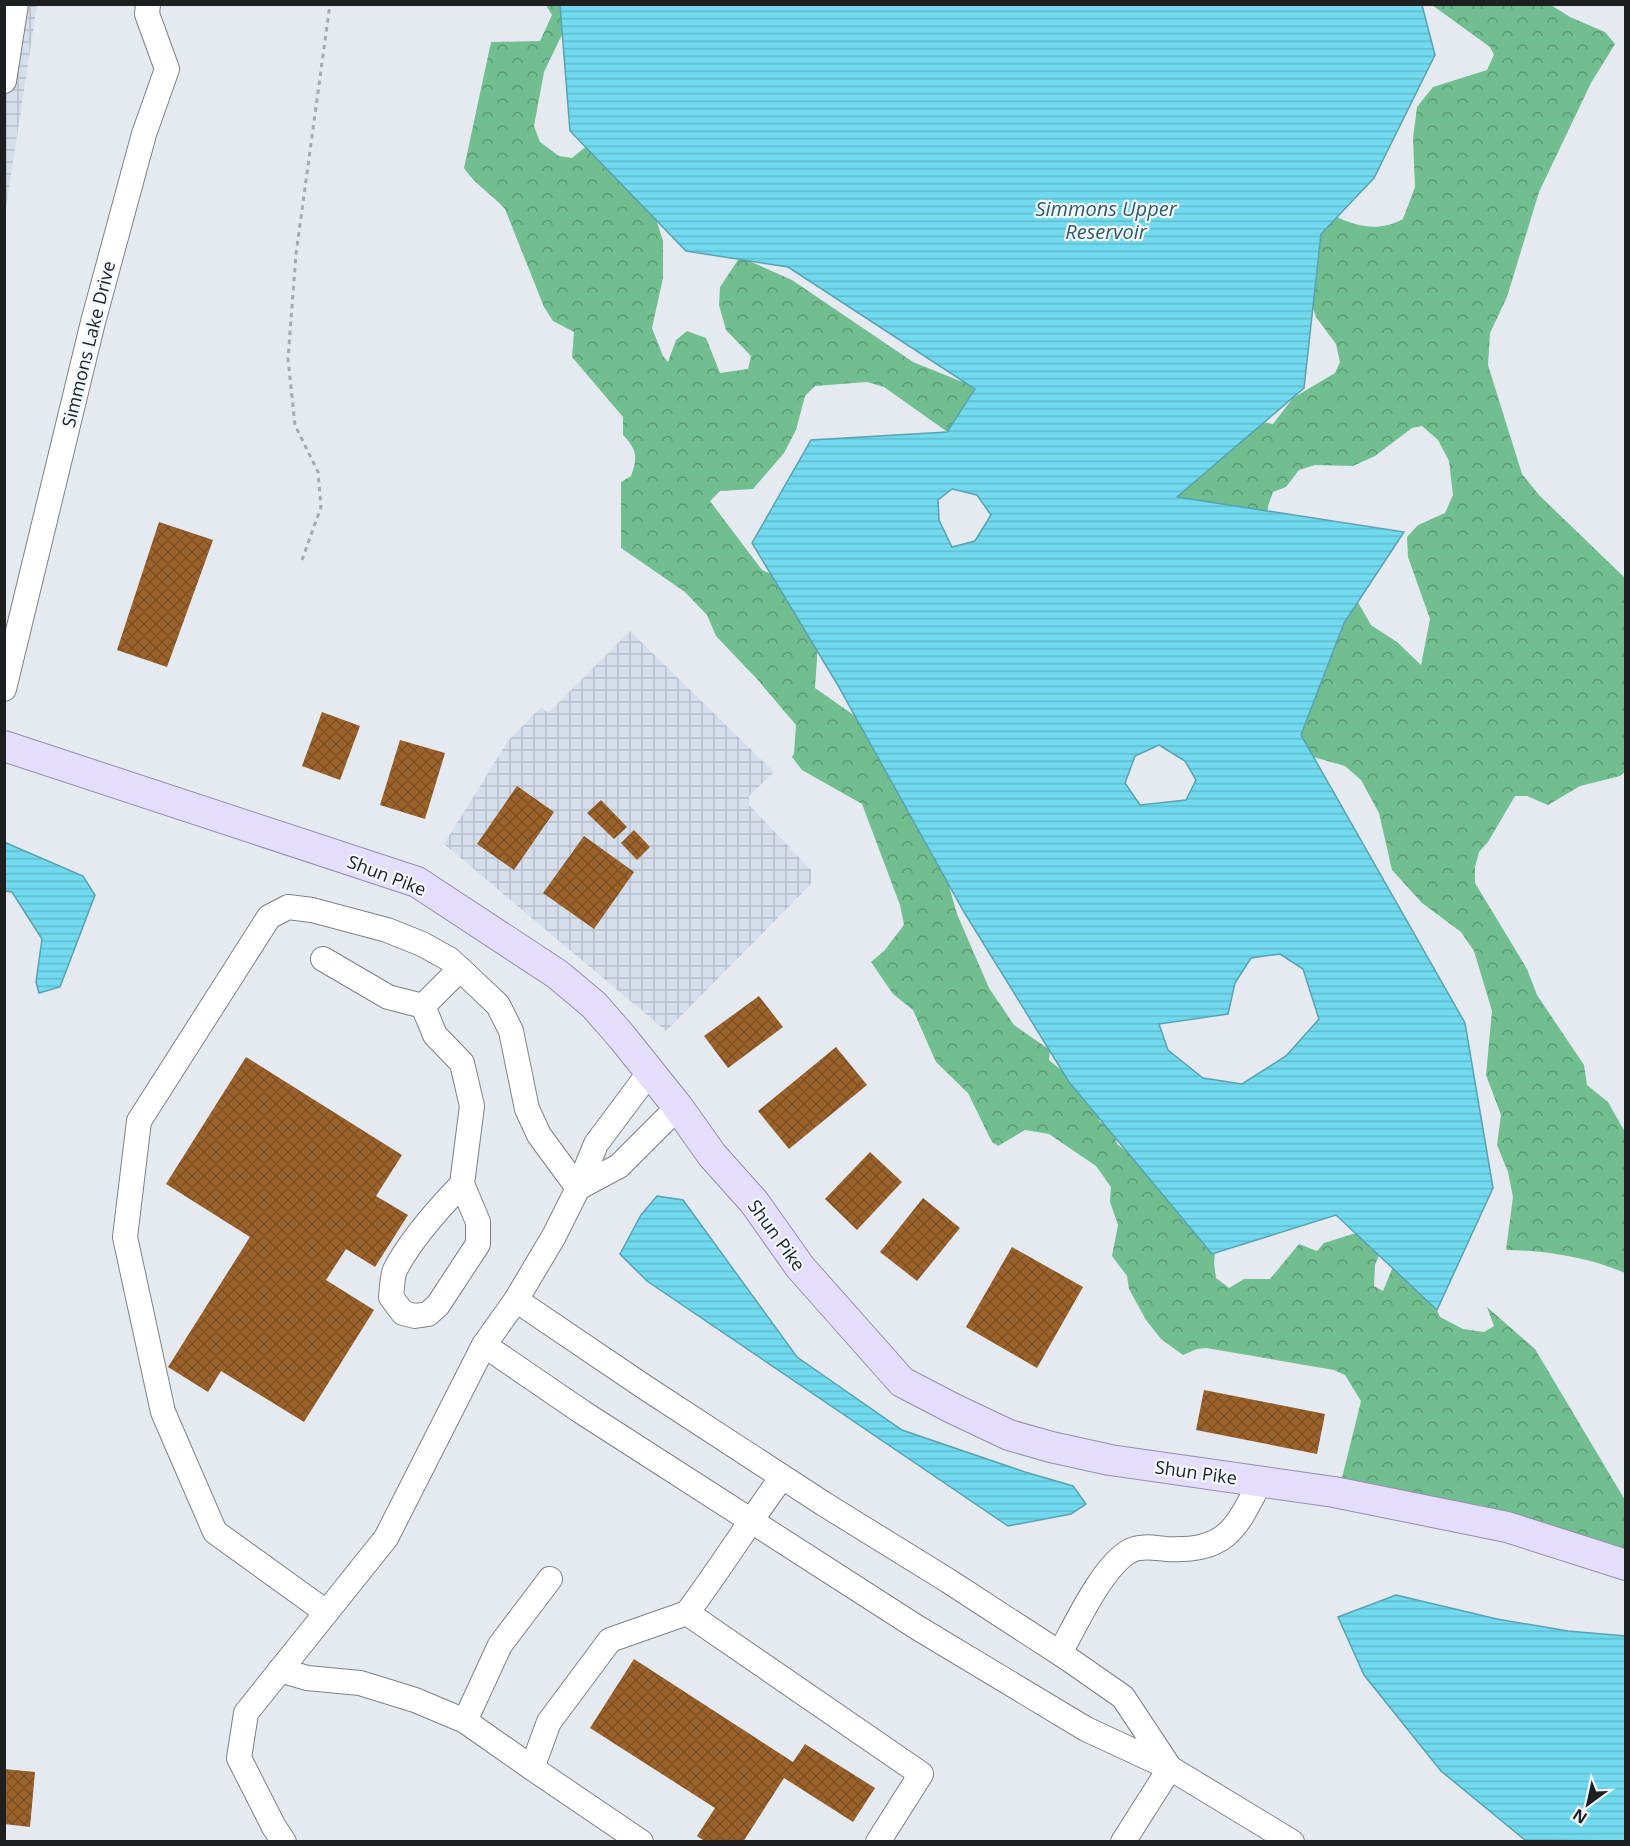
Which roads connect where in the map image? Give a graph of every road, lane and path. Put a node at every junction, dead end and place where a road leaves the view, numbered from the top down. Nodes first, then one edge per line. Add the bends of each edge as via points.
1 (16, 4) edge
2 (148, 4) edge
3 (330, 4) edge
4 (4, 81) edge
5 (302, 560) dead end
6 (4, 689) edge
7 (4, 746) edge
8 (322, 959) dead end
9 (460, 969) junction
10 (423, 1006) junction
11 (649, 1073) junction
12 (678, 1107) junction
13 (462, 1184) junction
14 (578, 1188) junction
15 (516, 1300) junction
16 (484, 1345) junction
17 (782, 1477) junction
18 (1261, 1480) junction
19 (750, 1520) junction
20 (1626, 1565) edge
21 (550, 1579) dead end
22 (326, 1612) junction
23 (687, 1613) junction
24 (1060, 1653) junction
25 (280, 1670) junction
26 (465, 1721) junction
27 (532, 1768) junction
28 (1170, 1768) junction
29 (284, 1842) edge
30 (641, 1842) edge
31 (878, 1842) edge
32 (1123, 1842) edge
33 (1292, 1842) edge

1 - 4 street
2 - 6 street, Simmons Lake Drive via 147,14 167,69 144,134 93,322
3 - 5 path via 296,254 288,359 295,425 318,472 321,507
7 - 11 main road, Shun Pike via 417,882 564,980 594,1005
8 - 10 street via 388,997
9 - 10 street
9 - 14 street via 498,1005 511,1031 527,1109 539,1136
9 - 22 street via 422,944 387,930 288,907 269,917 139,1121 125,1237 163,1412 215,1532
10 - 13 street via 435,1035 462,1063 472,1106
11 - 12 main road, Shun Pike
11 - 14 street via 596,1144
12 - 14 street via 619,1166
12 - 18 main road, Shun Pike via 800,1267 902,1382 1010,1435 1051,1447 1110,1460
13 - 13 street via 478,1222 478,1244 438,1305 428,1314 403,1313 391,1297 394,1271
14 - 15 street
15 - 16 street
15 - 17 street
16 - 19 street
16 - 22 street via 386,1538
17 - 19 street
17 - 24 street
18 - 20 main road, Shun Pike via 1507,1527
18 - 24 street via 1227,1535 1206,1547 1130,1550 1115,1563
19 - 23 street
19 - 28 street via 1086,1729
21 - 26 street via 500,1645
22 - 25 street
23 - 27 street via 610,1640 549,1722
23 - 31 street via 921,1774
24 - 28 street via 1123,1697
25 - 26 street via 307,1678 360,1683
25 - 29 street via 246,1713 239,1758
26 - 27 street
27 - 30 street
28 - 32 street
28 - 33 street

